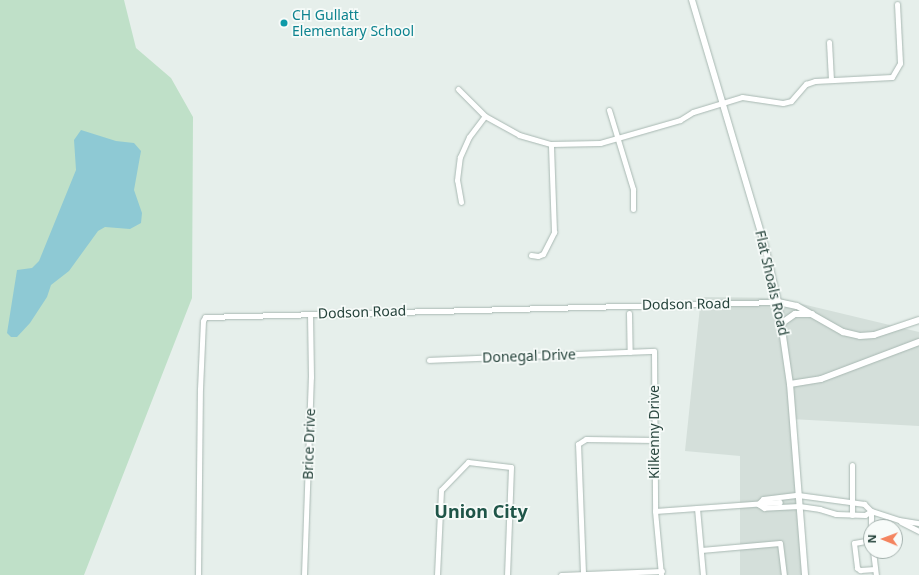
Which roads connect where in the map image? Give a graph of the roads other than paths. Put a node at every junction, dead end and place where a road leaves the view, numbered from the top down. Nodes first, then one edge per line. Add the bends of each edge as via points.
1 (692, 0) edge
2 (897, 4) dead end
3 (829, 42) dead end
4 (831, 80) junction
5 (458, 89) dead end
6 (722, 103) junction
7 (609, 110) dead end
8 (485, 116) junction
9 (618, 138) junction
10 (551, 144) junction
11 (461, 202) dead end
12 (633, 209) dead end
13 (531, 254) dead end
14 (778, 302) junction
15 (629, 313) dead end
16 (310, 314) junction
17 (815, 315) junction
18 (919, 320) edge
19 (782, 323) junction
20 (919, 342) edge
21 (630, 352) junction
22 (429, 360) dead end
23 (790, 384) junction
24 (654, 440) junction
25 (852, 465) dead end
26 (798, 495) junction
27 (780, 502) junction
28 (852, 503) junction
29 (758, 504) junction
30 (799, 506) junction
31 (697, 508) junction
32 (655, 511) junction
33 (871, 511) junction
34 (852, 515) junction
35 (871, 519) edge
36 (896, 519) edge
37 (903, 521) edge
38 (903, 522) edge
39 (919, 523) edge
40 (919, 531) edge
41 (863, 541) edge
42 (701, 550) junction
43 (874, 559) edge
44 (876, 572) edge
45 (583, 573) junction
46 (661, 573) edge
47 (198, 575) edge
48 (304, 575) edge
49 (437, 575) edge
50 (507, 575) edge
51 (560, 575) edge
52 (703, 575) edge
53 (784, 575) edge
54 (805, 575) edge

1 - 6 street, Flat Shoals Road
2 - 4 street via 900,63 896,73 886,78
3 - 4 street
4 - 6 street via 806,84 791,101 783,103 742,97
5 - 8 street
6 - 9 street via 680,120
6 - 14 street, Flat Shoals Road via 765,246
7 - 9 street
8 - 10 street via 519,135
8 - 11 street via 469,137 460,157 457,180
9 - 10 street via 585,145
9 - 12 street via 633,189
10 - 13 street via 554,232 543,254
14 - 16 street, Dodson Road
14 - 17 street via 798,306
14 - 19 street, Flat Shoals Road
15 - 21 street
16 - 47 street, Dodson Road via 209,315 203,320
16 - 48 street, Brice Drive via 311,377
17 - 18 street via 843,332 860,336 874,335
17 - 19 street via 795,314
19 - 23 street, Flat Shoals Road
20 - 23 street via 821,379
21 - 22 street, Donegal Drive
21 - 24 street, Kilkenny Drive via 654,351
23 - 26 street, Flat Shoals Road
24 - 32 street, Kilkenny Drive
24 - 45 street via 586,439 578,444
25 - 28 street
26 - 27 street
26 - 28 street
26 - 30 street, Flat Shoals Road
27 - 29 street via 764,508
27 - 29 street via 763,499
27 - 30 street
28 - 33 street via 864,504
28 - 34 street
29 - 31 street
30 - 34 street
30 - 54 street, Flat Shoals Road
31 - 32 street
31 - 42 street
32 - 46 street, Kilkenny Drive
33 - 34 street via 865,515
33 - 35 street
33 - 36 street
37 - 39 street
38 - 40 street
41 - 44 street via 854,543 857,568
42 - 52 street
42 - 53 street via 780,543
43 - 44 street
45 - 46 street
45 - 51 street
49 - 50 street via 440,490 468,462 511,467

